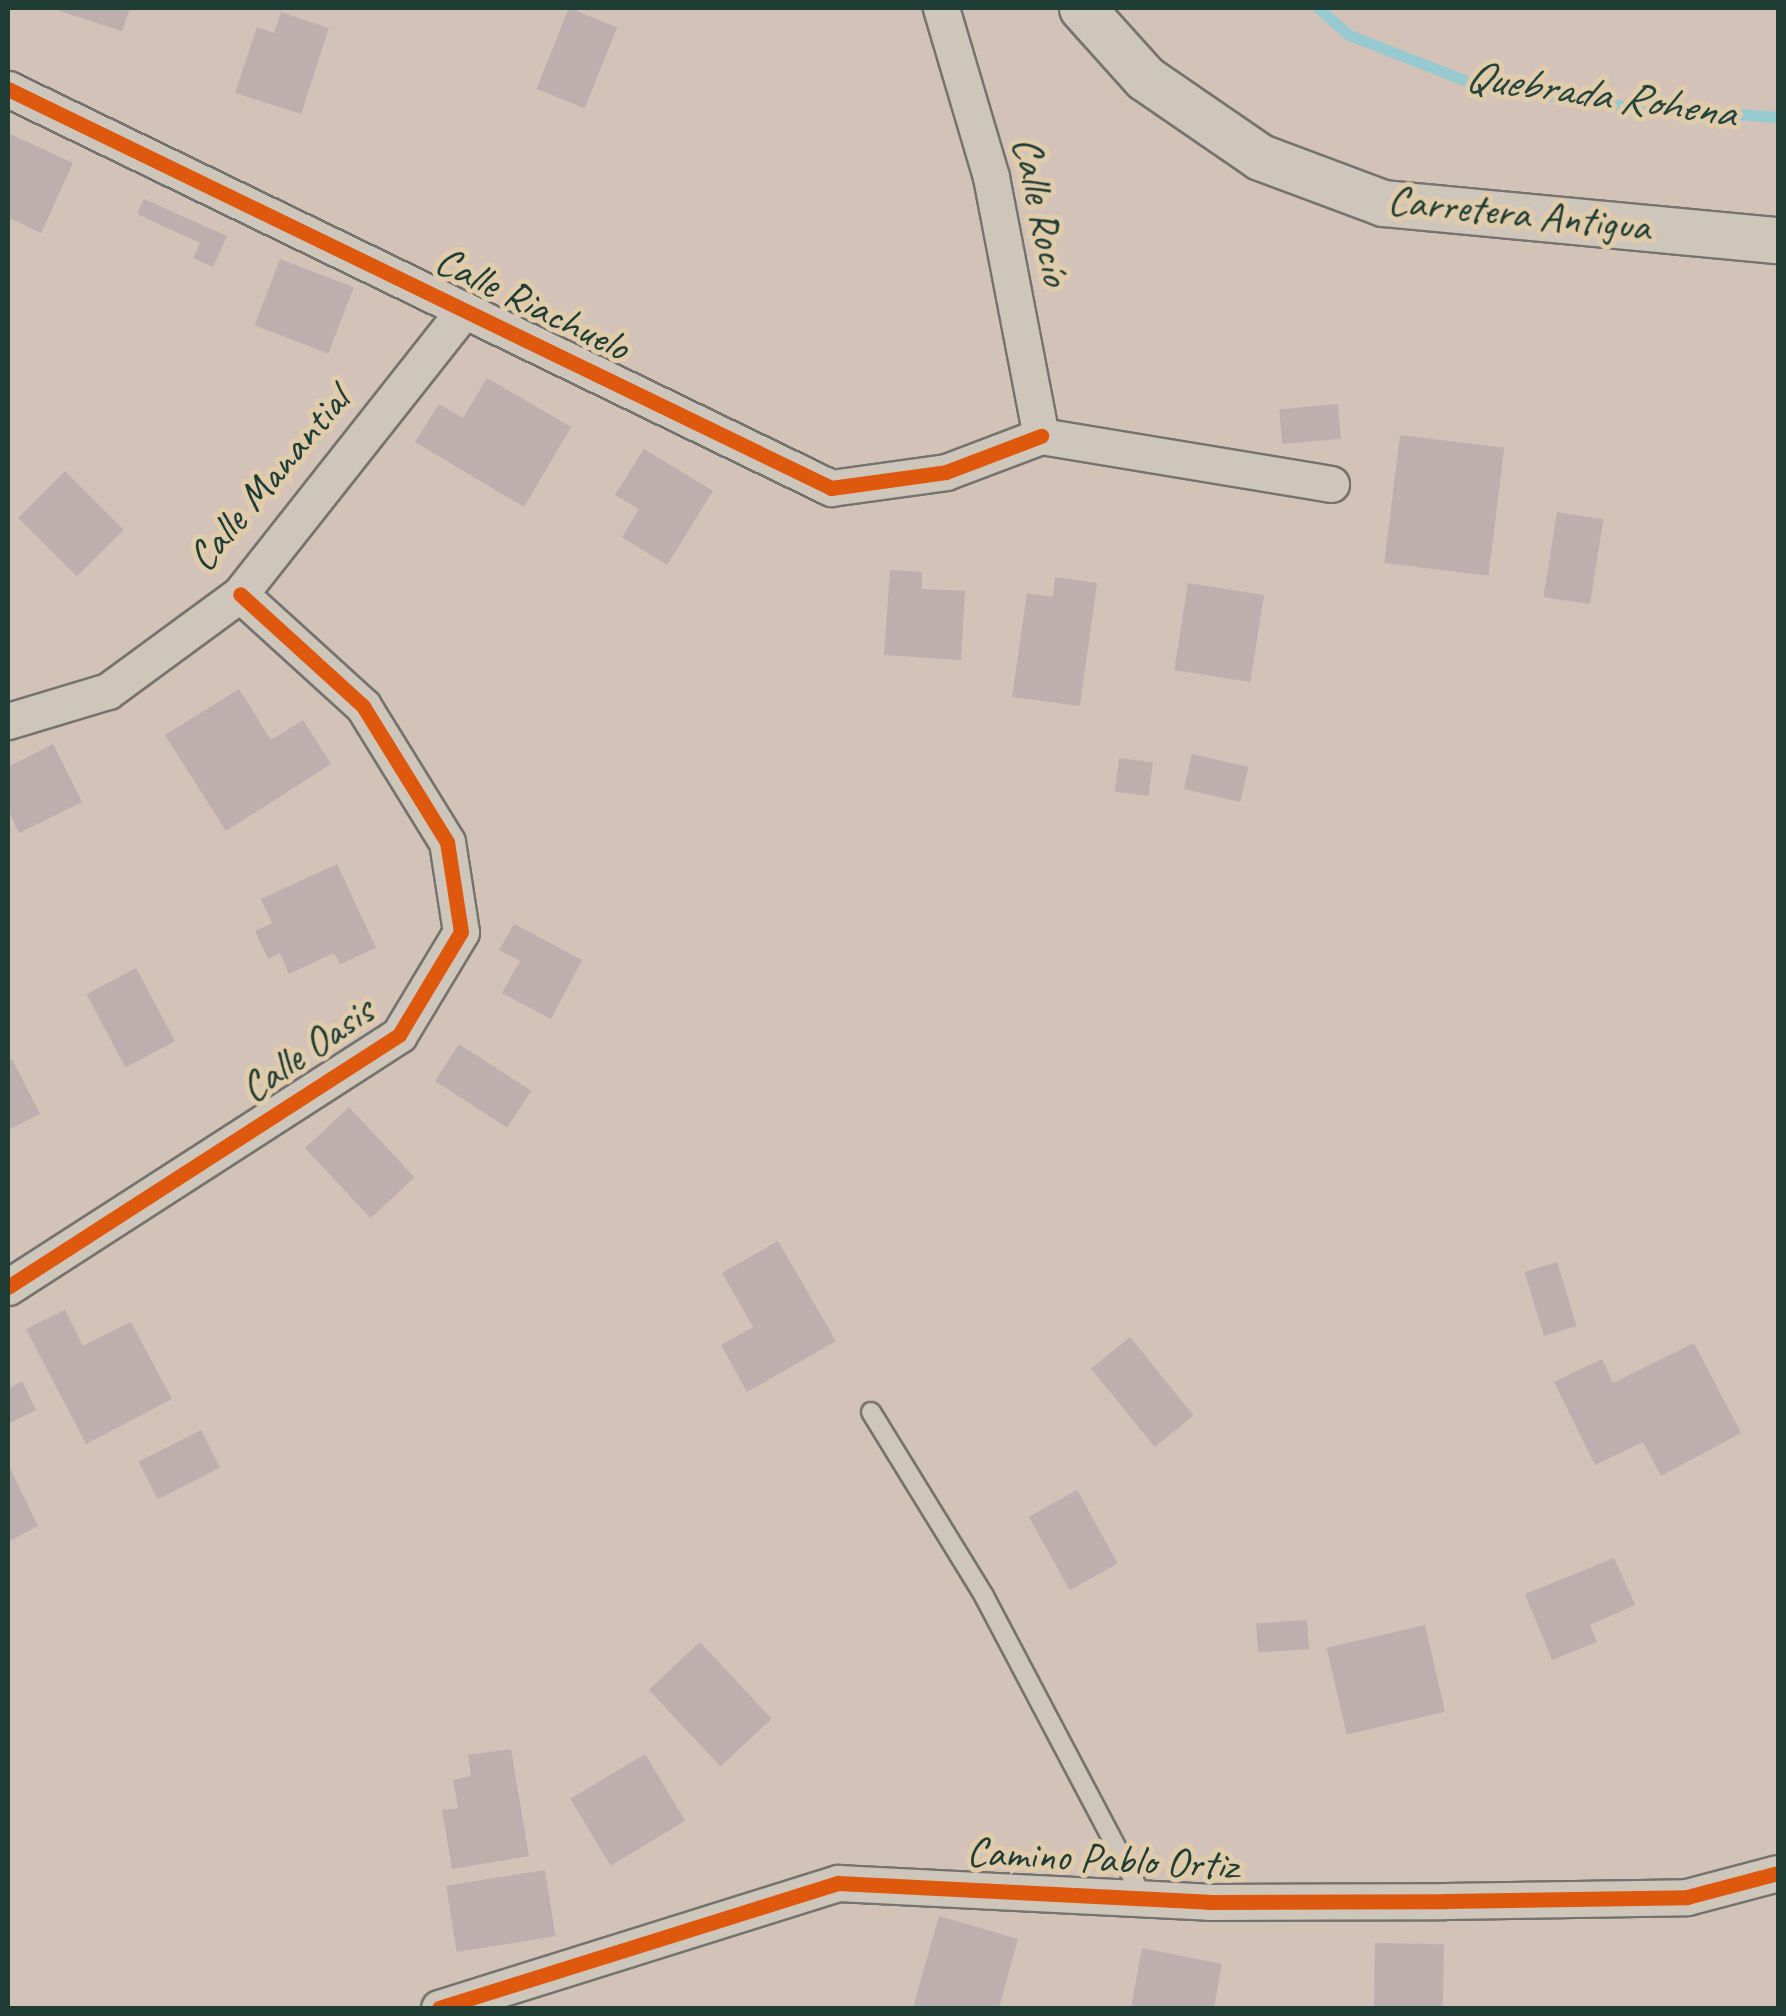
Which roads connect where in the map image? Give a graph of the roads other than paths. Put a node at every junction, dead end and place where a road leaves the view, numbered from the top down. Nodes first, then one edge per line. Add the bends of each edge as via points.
1 (942, 8) edge
2 (1082, 8) edge
3 (8, 88) edge
4 (1778, 240) edge
5 (464, 310) junction
6 (1042, 436) junction
7 (1330, 484) dead end
8 (240, 594) junction
9 (8, 721) edge
10 (8, 1287) edge
11 (871, 1412) dead end
12 (1778, 1873) edge
13 (1144, 1898) junction
14 (439, 2008) edge

1 - 6 street, Calle Rocío via 991,177
2 - 4 street, Carretera Antigua via 1145,78 1260,157 1384,203
3 - 5 street, Calle Riachuelo
5 - 6 street, Calle Riachuelo via 831,488 946,472
5 - 8 street, Calle Manantial
6 - 7 street
8 - 9 street, Calle Manantial via 108,690
8 - 10 street, Calle Oasis via 364,706 447,842 461,932 399,1035
11 - 13 lane via 984,1596
12 - 13 street, Camino Pablo Ortiz via 1686,1897
13 - 14 street, Camino Pablo Ortiz via 838,1883

